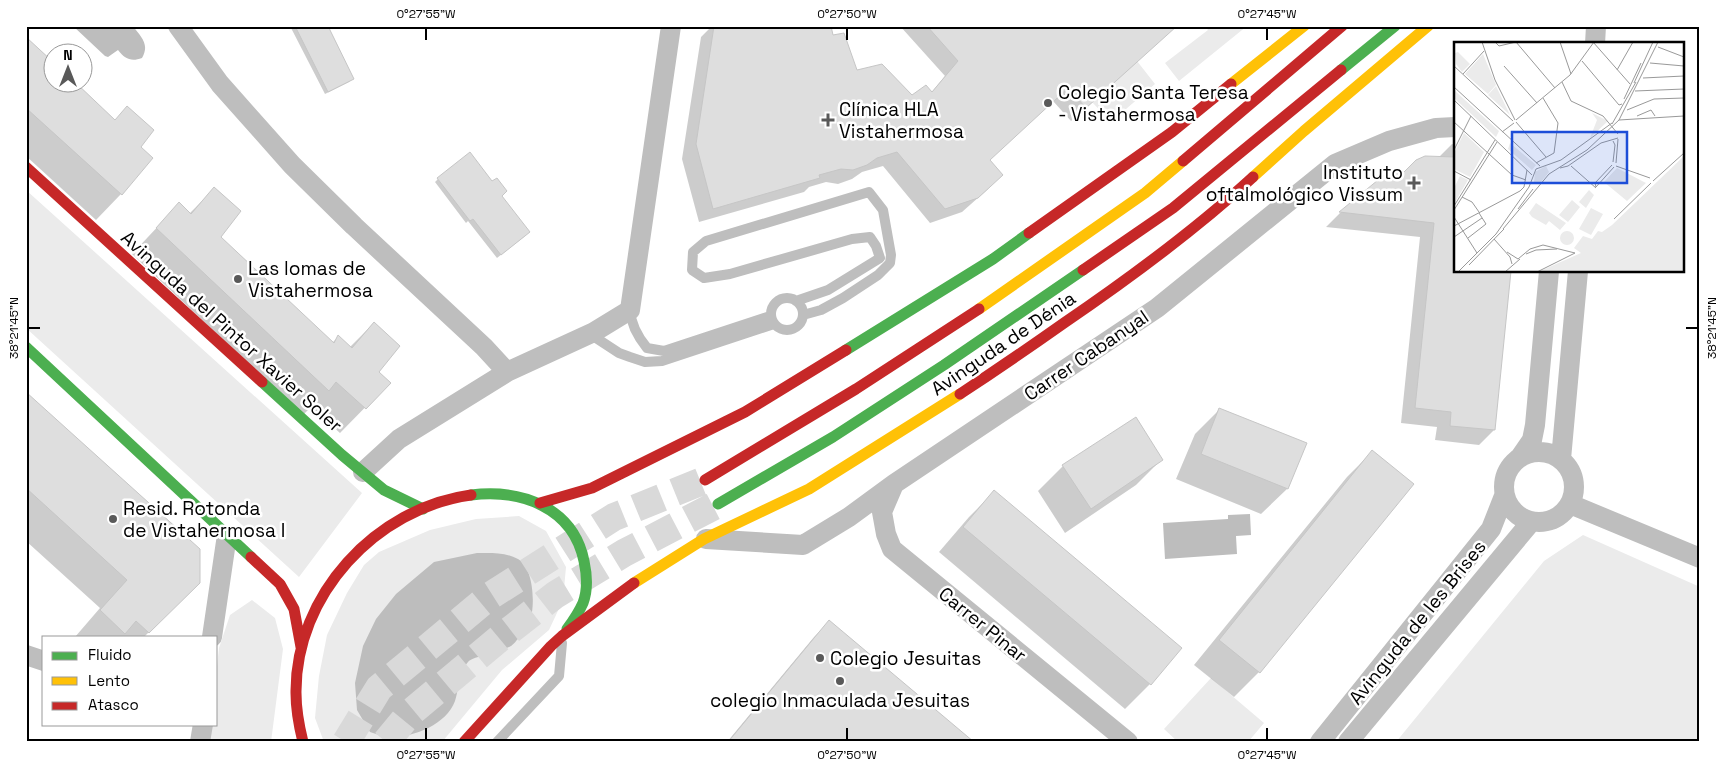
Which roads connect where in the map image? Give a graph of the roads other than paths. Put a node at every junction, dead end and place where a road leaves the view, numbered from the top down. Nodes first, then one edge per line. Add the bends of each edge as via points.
1 (178, 26) edge
2 (671, 26) edge
3 (1304, 26) edge
4 (1342, 26) edge
5 (1395, 26) edge
6 (1428, 26) edge
7 (1596, 26) edge
8 (1595, 42) edge
9 (1454, 127) edge
10 (26, 167) edge
11 (1549, 272) edge
12 (1578, 272) edge
13 (796, 301) junction
14 (630, 310) junction
15 (803, 315) junction
16 (772, 320) junction
17 (589, 333) junction
18 (26, 347) edge
19 (507, 372) junction
20 (1522, 456) junction
21 (1561, 459) junction
22 (363, 472) junction
23 (705, 480) tunnel mouth
24 (894, 484) junction
25 (1504, 496) junction
26 (540, 503) junction
27 (718, 504) tunnel mouth
28 (1570, 504) junction
29 (423, 508) junction
30 (1531, 522) junction
31 (227, 536) junction
32 (704, 539) junction
33 (1700, 558) edge
34 (212, 636) edge
35 (562, 636) junction
36 (302, 647) junction
37 (26, 655) edge
38 (42, 660) edge
39 (203, 726) edge
40 (298, 726) junction
41 (200, 742) edge
42 (291, 742) edge
43 (303, 742) edge
44 (464, 742) edge
45 (497, 742) edge
46 (1128, 742) edge
47 (1320, 742) edge
48 (1348, 742) edge

1 - 19 street via 220,84 292,165
2 - 14 street
3 - 26 main road via 1172,132 992,259 879,330 745,412 592,488
4 - 23 main road via 1145,193 1005,292
5 - 27 main road, Avinguda de Dénia via 1173,208 944,365 833,437
6 - 32 main road, Avinguda de Dénia via 1228,200 1134,275 991,374 809,488
7 - 8 street
9 - 24 street, Carrer Cabanyal via 1436,128 1389,141 1335,164 1157,308
10 - 22 main road, Avinguda del Pintor Xavier Soler
11 - 20 street via 1532,440
12 - 21 street
13 - 15 lane
13 - 15 lane via 828,290 880,258 870,237 704,278 692,270 693,252 706,241 869,192 883,210 890,263 843,298
13 - 16 lane via 786,298 776,302 771,310
14 - 16 lane via 638,336 646,348 660,351
14 - 17 street
15 - 16 lane via 794,329 783,330
16 - 17 lane via 662,361 645,362 619,353
17 - 19 street
18 - 31 main road
19 - 22 street via 399,439
20 - 21 street via 1542,452
20 - 25 street via 1506,473
21 - 28 street via 1574,480
22 - 29 main road, Avinguda del Pintor Xavier Soler via 384,490
24 - 32 street, Carrer Cabanyal via 849,517 802,545
24 - 46 street, Carrer Pinar via 882,512 892,549
25 - 30 street via 1514,513
25 - 47 street, Avinguda de les Brises via 1492,529
26 - 29 main road, Avinguda de Dénia via 509,494 486,494 463,496
26 - 35 main road, Avinguda de Dénia via 556,513 576,537 585,566 584,599
28 - 30 street via 1553,519
28 - 33 street
29 - 36 main road, Avinguda de Dénia via 386,529 357,551 329,585
30 - 48 street, Avinguda de les Brises
31 - 34 street
31 - 36 main road via 280,584 294,609
32 - 35 main road, Avinguda de Dénia via 625,588
35 - 44 main road, Avinguda de Dénia
35 - 45 lane via 559,676
36 - 40 main road, Avinguda de Dénia via 296,698
37 - 38 street
39 - 41 street
40 - 42 main road, Avinguda de Dénia
40 - 43 main road, Avinguda de Dénia

